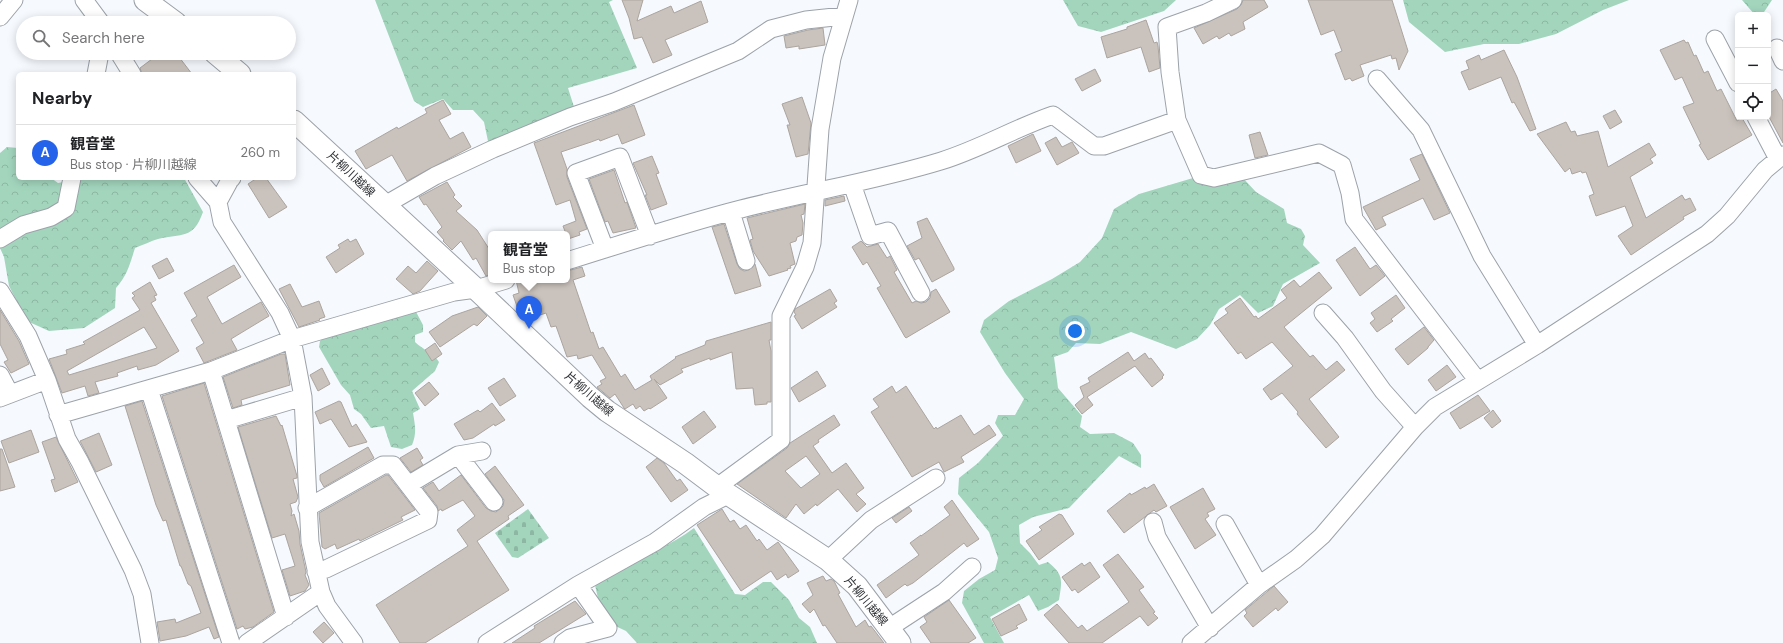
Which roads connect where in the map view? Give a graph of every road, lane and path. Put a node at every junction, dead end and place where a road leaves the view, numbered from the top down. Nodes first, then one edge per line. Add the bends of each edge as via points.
1 (14, 0) edge
2 (84, 0) edge
3 (145, 0) edge
4 (1233, 0) edge
5 (846, 8) edge
6 (96, 16) edge
7 (167, 16) edge
8 (0, 17) edge
9 (1715, 39) dead end
10 (99, 60) edge
11 (124, 60) edge
12 (223, 60) edge
13 (96, 72) edge
14 (131, 72) edge
15 (238, 72) edge
16 (1735, 77) edge
17 (1377, 79) dead end
18 (1177, 120) junction
19 (1758, 120) edge
20 (296, 127) edge
21 (1780, 157) edge
22 (72, 180) edge
23 (199, 180) edge
24 (230, 180) edge
25 (852, 184) junction
26 (816, 191) junction
27 (218, 202) junction
28 (385, 205) junction
29 (731, 212) junction
30 (650, 236) junction
31 (0, 239) edge
32 (605, 250) junction
33 (570, 260) edge
34 (746, 260) dead end
35 (496, 283) edge
36 (476, 289) junction
37 (0, 291) edge
38 (921, 292) dead end
39 (1323, 313) dead end
40 (292, 339) junction
41 (1537, 345) junction
42 (211, 370) junction
43 (0, 375) edge
44 (47, 380) junction
45 (1478, 381) junction
46 (149, 389) junction
47 (5, 396) edge
48 (303, 397) junction
49 (58, 415) junction
50 (226, 420) junction
51 (1415, 427) junction
52 (482, 451) dead end
53 (458, 455) junction
54 (936, 478) dead end
55 (408, 484) junction
56 (722, 491) junction
57 (494, 502) dead end
58 (307, 508) junction
59 (1153, 522) dead end
60 (1225, 524) dead end
61 (828, 560) junction
62 (972, 567) dead end
63 (316, 572) junction
64 (578, 585) junction
65 (1259, 585) junction
66 (321, 592) junction
67 (286, 616) junction
68 (1210, 628) junction
69 (895, 636) edge
70 (150, 643) edge
71 (231, 643) edge
72 (248, 643) edge
73 (354, 643) edge
74 (487, 643) edge
75 (563, 643) edge
76 (1191, 643) edge

1 - 8 street
2 - 6 street
3 - 7 main road
4 - 18 street via 1206,14 1167,27
5 - 26 street via 832,58 820,129
5 - 28 street via 771,29 738,51 485,152 435,176
9 - 16 street
10 - 13 street
11 - 14 street
12 - 15 main road
17 - 41 street via 1421,130 1482,256
18 - 25 street via 1104,146 1094,146 1053,115 941,161
18 - 45 street via 1201,175 1214,178 1319,153 1342,165 1354,219
19 - 21 street
20 - 28 main road, 片柳川越線
21 - 41 street via 1765,170 1727,216 1707,234
22 - 31 street via 66,208
23 - 27 street
24 - 27 street
25 - 26 street
25 - 38 street via 870,236 888,231
26 - 29 street
26 - 56 street via 812,242 805,267 781,316 781,440
27 - 40 street via 222,222 280,313
28 - 36 main road, 片柳川越線
29 - 30 street
29 - 34 street
30 - 32 street
30 - 32 street via 620,157 576,173
32 - 33 street
35 - 36 street
36 - 40 street via 454,292
36 - 56 main road, 片柳川越線 via 607,411
37 - 44 street via 28,336
39 - 51 street via 1345,338 1383,391
40 - 42 street
40 - 48 street
41 - 45 street
42 - 46 street
42 - 50 street
43 - 47 street
44 - 47 street
44 - 49 street
45 - 51 street via 1435,408
46 - 49 street
46 - 71 street
48 - 50 street
48 - 58 street
49 - 70 street via 67,439 133,570 142,594
50 - 67 street
51 - 65 street via 1322,536 1296,559
52 - 53 street
53 - 55 street
53 - 57 street
54 - 61 street via 871,520
55 - 58 street via 393,465 383,465
55 - 63 street via 429,512 428,520
56 - 61 main road, 片柳川越線
56 - 64 street via 655,542
58 - 63 street
59 - 68 street via 1156,537
60 - 65 street
61 - 69 main road, 片柳川越線 via 857,586
62 - 69 street
63 - 66 street
64 - 74 street
64 - 75 street via 608,628 570,638
65 - 68 street
66 - 67 street
66 - 73 street via 327,606
67 - 72 street
68 - 76 street

